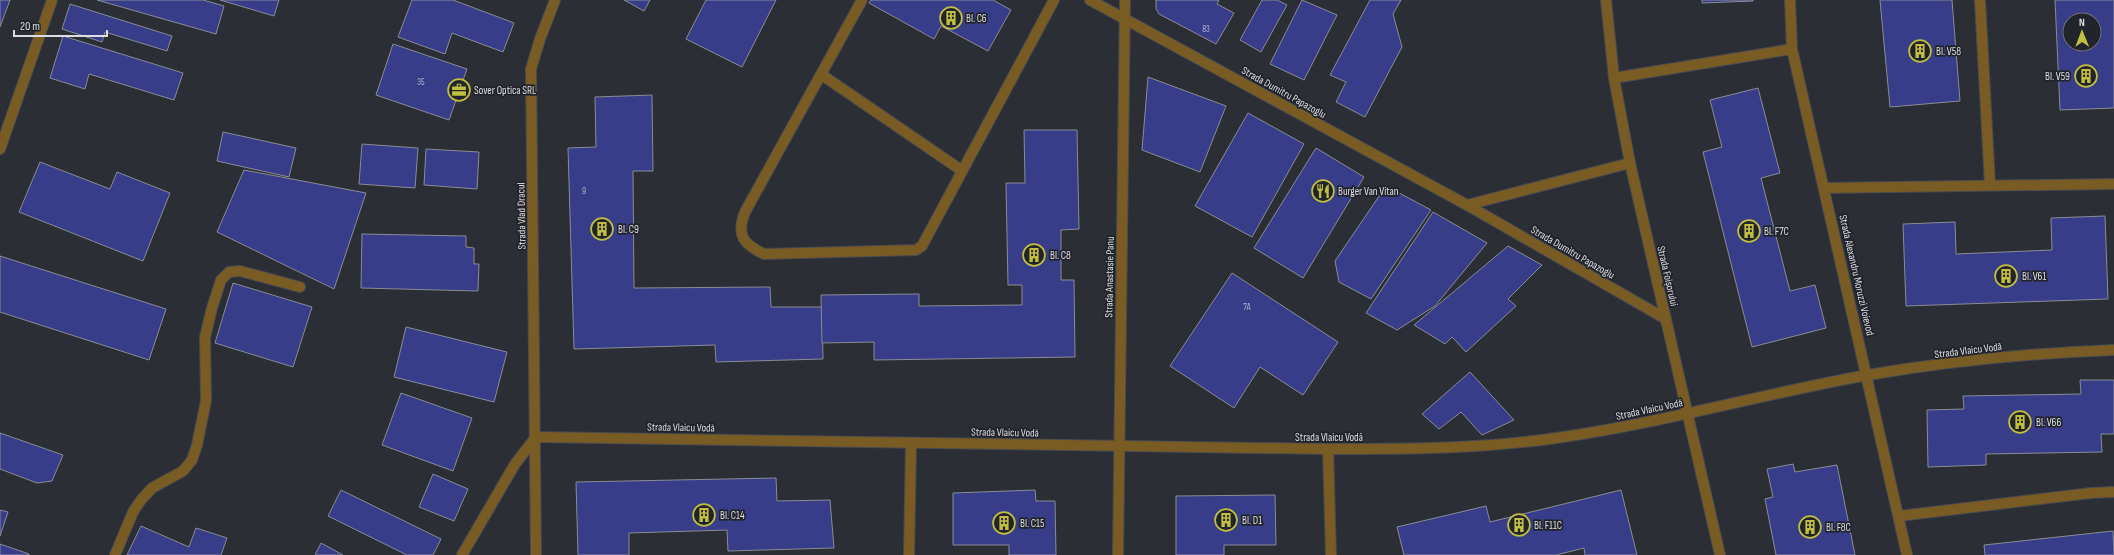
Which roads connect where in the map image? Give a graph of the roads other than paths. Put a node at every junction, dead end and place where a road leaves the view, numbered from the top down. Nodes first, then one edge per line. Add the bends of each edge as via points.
1 (52, 0) edge
2 (555, 0) edge
3 (862, 0) edge
4 (1054, 0) edge
5 (1090, 0) edge
6 (1125, 0) edge
7 (1606, 0) edge
8 (1790, 0) edge
9 (1980, 0) edge
10 (1125, 19) junction
11 (1792, 49) junction
12 (822, 75) junction
13 (1614, 78) junction
14 (0, 149) edge
15 (1630, 163) junction
16 (961, 170) junction
17 (2114, 184) edge
18 (1990, 185) junction
19 (1824, 188) junction
20 (1467, 205) junction
21 (300, 287) dead end
22 (1666, 319) junction
23 (2114, 350) edge
24 (1868, 375) junction
25 (1688, 414) junction
26 (536, 437) junction
27 (911, 443) junction
28 (1119, 445) junction
29 (1328, 449) junction
30 (2114, 492) edge
31 (1899, 516) junction
32 (115, 555) edge
33 (462, 555) edge
34 (536, 555) edge
35 (909, 555) edge
36 (1118, 555) edge
37 (1331, 555) edge
38 (1720, 555) edge
39 (1907, 555) edge

1 - 14 street
2 - 26 street, Strada Vlad Dracul via 531,69
3 - 12 street
4 - 16 street
5 - 10 street, Strada Dumitru Papazoglu
6 - 10 street, Strada Anastasie Panu
7 - 13 street, Strada Foișorului
8 - 11 street, Strada Alexandru Moruzzi Voievod
9 - 18 street
10 - 20 street, Strada Dumitru Papazoglu
10 - 28 street, Strada Anastasie Panu
11 - 13 street
11 - 19 street, Strada Alexandru Moruzzi Voievod
12 - 16 street
12 - 16 street via 745,212 740,226 743,239 751,248 764,254 916,250 922,246
13 - 15 street, Strada Foișorului
15 - 20 street
15 - 22 street, Strada Foișorului
17 - 18 street
18 - 19 street
19 - 24 street, Strada Alexandru Moruzzi Voievod
20 - 22 street, Strada Dumitru Papazoglu
21 - 32 street via 240,271 229,272 221,280 205,337 206,401 192,460 183,471 152,488 141,500 133,512
22 - 25 street, Strada Foișorului
23 - 24 street, Strada Vlaicu Vodă via 1972,360
24 - 25 street, Strada Vlaicu Vodă
24 - 31 street, Strada Alexandru Moruzzi Voievod
25 - 29 street, Strada Vlaicu Vodă via 1561,438 1430,449
25 - 38 street, Strada Foișorului
26 - 27 street, Strada Vlaicu Vodă
26 - 33 street via 519,457
26 - 34 street, Strada Vlad Dracul
27 - 28 street, Strada Vlaicu Vodă
27 - 35 street
28 - 29 street, Strada Vlaicu Vodă
28 - 36 street, Strada Anastasie Panu
29 - 37 street
30 - 31 street
31 - 39 street, Strada Alexandru Moruzzi Voievod

